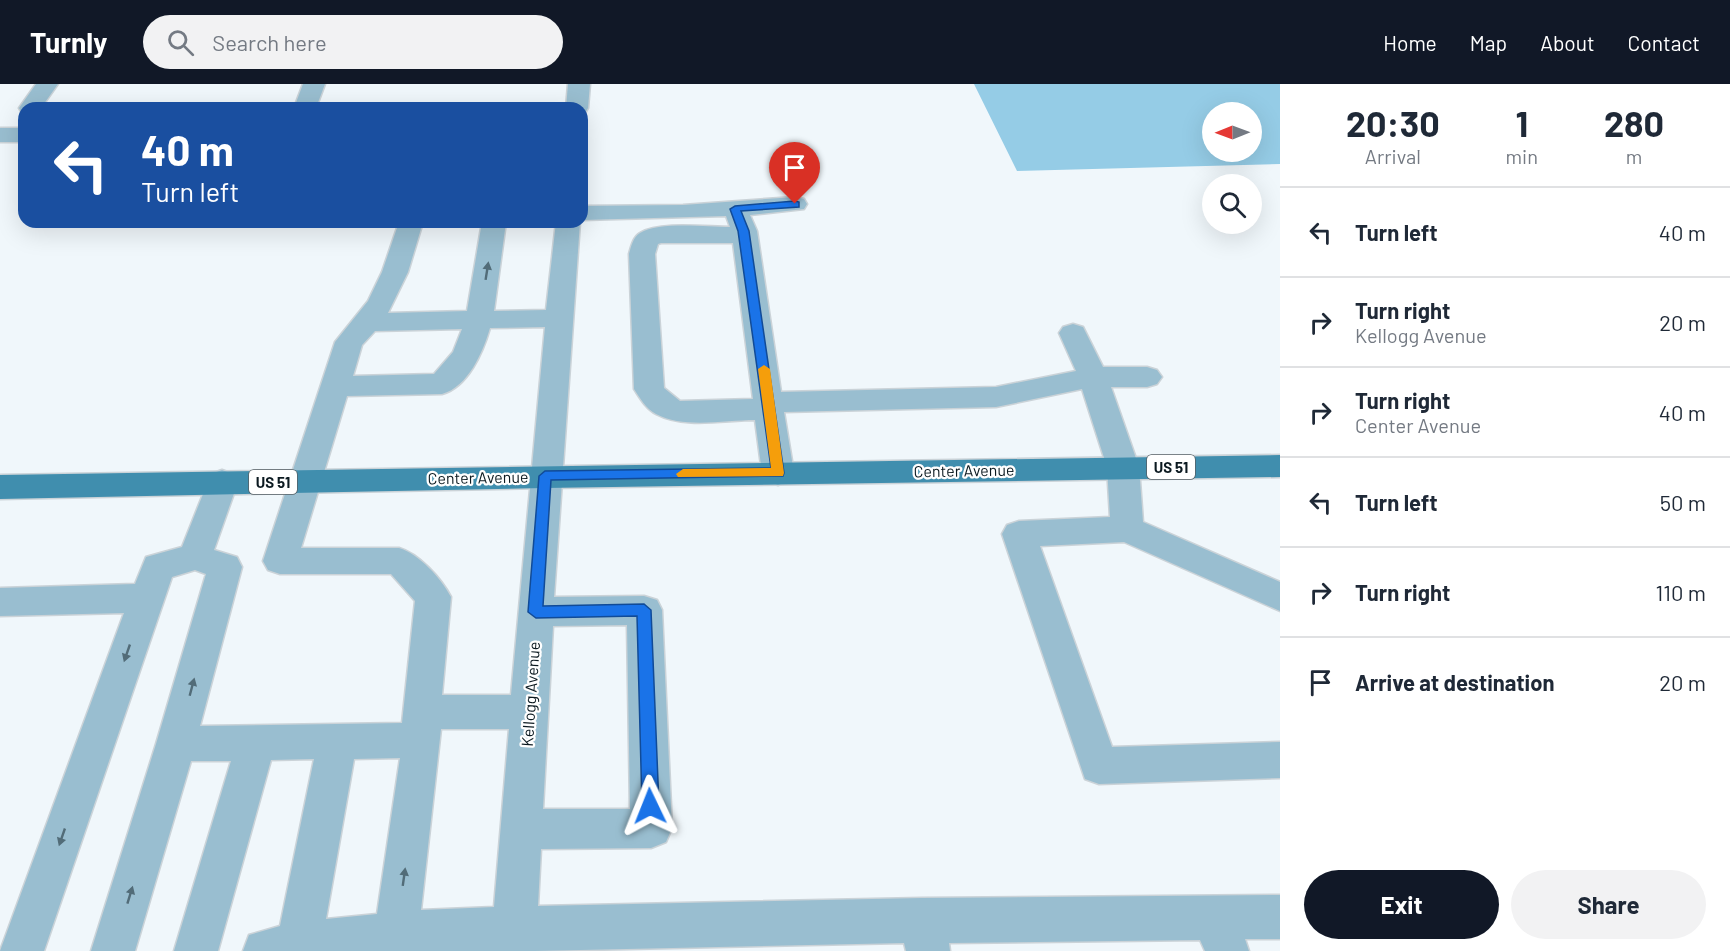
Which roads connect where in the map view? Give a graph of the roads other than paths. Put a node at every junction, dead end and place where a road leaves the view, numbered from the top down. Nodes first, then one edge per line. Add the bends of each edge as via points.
1 (47, 84) edge
2 (314, 84) edge
3 (579, 84) edge
4 (34, 102) edge
5 (307, 102) edge
6 (578, 102) edge
7 (795, 204) dead end
8 (735, 209) junction
9 (588, 213) edge
10 (392, 228) edge
11 (409, 228) edge
12 (493, 228) edge
13 (567, 228) edge
14 (744, 235) junction
15 (559, 318) junction
16 (480, 319) junction
17 (369, 322) junction
18 (1073, 333) dead end
19 (1093, 377) junction
20 (1148, 377) dead end
21 (333, 386) junction
22 (769, 406) junction
23 (1280, 466) edge
24 (1123, 467) junction
25 (778, 473) junction
26 (545, 476) junction
27 (304, 481) junction
28 (222, 482) junction
29 (0, 487) edge
30 (1127, 529) junction
31 (195, 557) junction
32 (1280, 597) edge
33 (146, 598) junction
34 (0, 602) edge
35 (536, 612) junction
36 (529, 712) junction
37 (421, 726) junction
38 (338, 741) junction
39 (256, 742) junction
40 (176, 744) junction
41 (1280, 760) edge
42 (520, 829) junction
43 (1280, 916) edge
44 (1220, 934) edge
45 (396, 935) junction
46 (925, 935) edge
47 (513, 940) edge
48 (282, 948) edge
49 (22, 951) edge
50 (113, 951) edge
51 (196, 951) edge

1 - 4 street
2 - 5 street
3 - 6 street
7 - 8 street
8 - 9 street
8 - 14 street
10 - 17 street
11 - 17 street via 397,270
16 -> 12 street
13 - 15 street, Kellogg Avenue
14 - 22 street
14 - 22 street via 647,239 642,254 650,389 666,407 680,411
15 - 16 street
15 - 26 street, Kellogg Avenue
16 - 17 street
16 - 21 street via 456,373 442,384
17 - 21 street via 349,342
18 - 19 street
19 - 20 street
19 - 22 street via 996,397
19 - 24 street
21 - 27 street
22 - 25 street
23 - 24 main road, Center Avenue / US 51
24 - 25 main road, Center Avenue / US 51
24 - 30 street
25 - 26 main road, Center Avenue / US 51
26 - 27 main road, Center Avenue / US 51
26 - 35 street, Kellogg Avenue
27 - 28 main road, Center Avenue / US 51
27 - 37 street via 280,561 399,561 433,597
28 - 29 main road, Center Avenue / US 51
28 - 31 street
30 - 32 street
30 - 41 street via 1019,534 1099,766
31 - 33 street via 158,567
40 -> 31 street via 225,567
33 - 34 street
33 -> 49 street
35 - 36 street, Kellogg Avenue
35 - 42 street via 644,610 651,828
36 - 37 street
36 - 42 street, Kellogg Avenue
37 - 38 street
45 -> 37 street
38 - 39 street
38 - 48 street
39 - 40 street
39 - 51 street
50 -> 40 street
42 - 47 street, Kellogg Avenue
43 - 44 street
44 - 46 street
45 - 47 street
45 - 48 street
46 - 47 street

